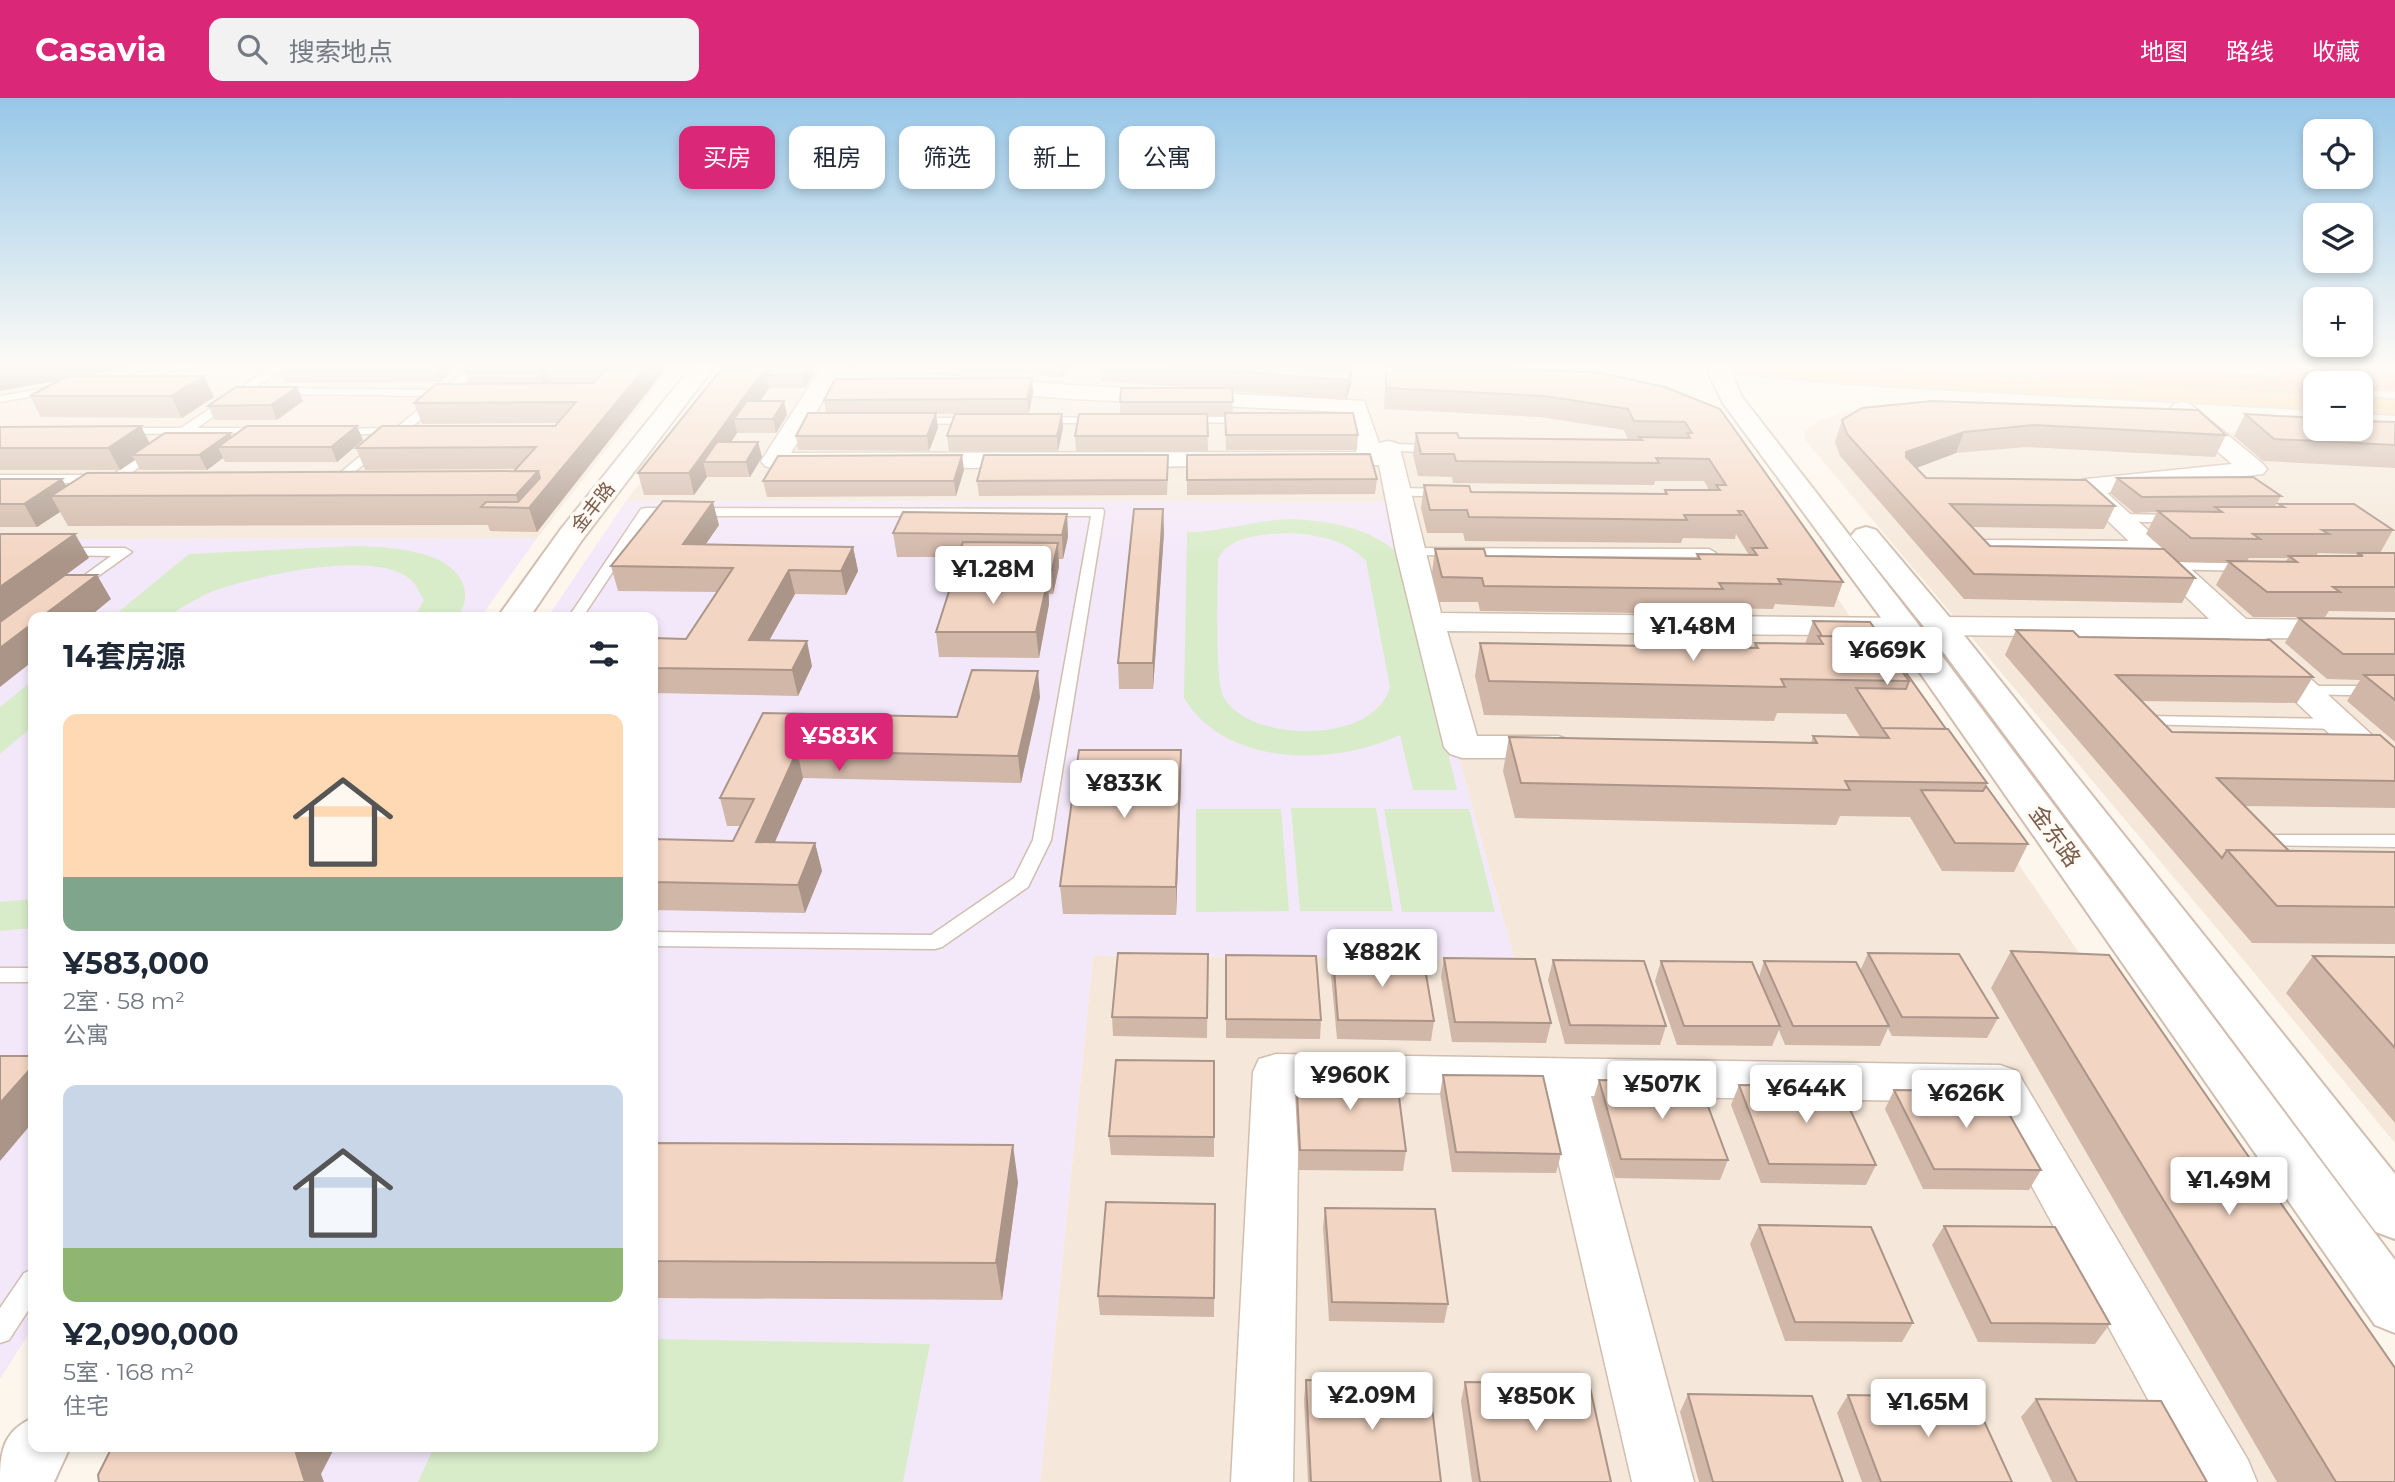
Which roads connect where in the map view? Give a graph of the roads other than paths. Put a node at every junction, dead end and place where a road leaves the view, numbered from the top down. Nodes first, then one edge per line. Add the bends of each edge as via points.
1 (105, 431) edge
2 (184, 431) junction
3 (278, 431) edge
4 (318, 431) edge
5 (399, 431) junction
6 (654, 431) edge
7 (800, 431) edge
8 (1360, 431) edge
9 (1758, 431) edge
10 (1778, 431) edge
11 (2208, 431) edge
12 (412, 432) edge
13 (1388, 448) joint
14 (1456, 449) edge
15 (0, 479) edge
16 (115, 479) junction
17 (141, 479) edge
18 (366, 480) edge
19 (1398, 492) junction
20 (1465, 493) edge
21 (2119, 518) junction
22 (2197, 519) edge
23 (1972, 544) edge
24 (42, 552) edge
25 (1410, 552) junction
26 (1709, 553) edge
27 (2158, 555) junction
28 (2262, 568) edge
29 (59, 601) edge
30 (517, 612) edge
31 (579, 612) edge
32 (1429, 622) junction
33 (1922, 627) junction
34 (2236, 629) junction
35 (2395, 630) edge
36 (2302, 691) junction
37 (2395, 691) edge
38 (2146, 721) edge
39 (2340, 724) junction
40 (1586, 748) edge
41 (2382, 753) edge
42 (2395, 776) edge
43 (2251, 841) edge
44 (2395, 841) edge
45 (658, 939) edge
46 (0, 975) edge
47 (28, 975) edge
48 (1563, 1078) junction
49 (2395, 1215) edge
50 (28, 1289) edge
51 (2395, 1306) edge
52 (0, 1331) edge
53 (35, 1452) edge
54 (19, 1482) edge
55 (1262, 1482) edge
56 (1663, 1482) edge
57 (2226, 1482) edge

1 - 2 lane
2 - 3 lane
2 - 16 lane
4 - 5 lane
5 - 12 lane
5 - 18 lane via 332,480
6 - 30 street, 金丰路
7 - 8 street via 774,461 1371,459
9 - 33 street, 金东路
10 - 33 street, 金东路
11 - 21 street via 2254,469 2080,487
13 - 14 lane
13 - 19 street
15 - 16 lane
16 - 17 lane
19 - 20 lane
19 - 25 street
21 - 22 lane
21 - 27 street
23 - 27 lane
24 - 29 lane via 125,552
25 - 26 lane
25 - 32 street
27 - 28 lane
27 - 34 street
31 - 45 lane via 646,512 1098,512 1042,840 1021,883 935,942
32 - 33 street
32 - 40 street via 1462,747
33 - 34 street
33 - 49 street, 金东路
33 - 51 street, 金东路
34 - 35 street
34 - 36 street
36 - 37 lane
36 - 39 street
38 - 39 lane
39 - 41 street
41 - 42 street
43 - 44 lane
46 - 47 lane
48 - 55 street via 1276,1072
48 - 56 street
48 - 57 street via 2000,1084
50 - 52 lane
53 - 54 street

